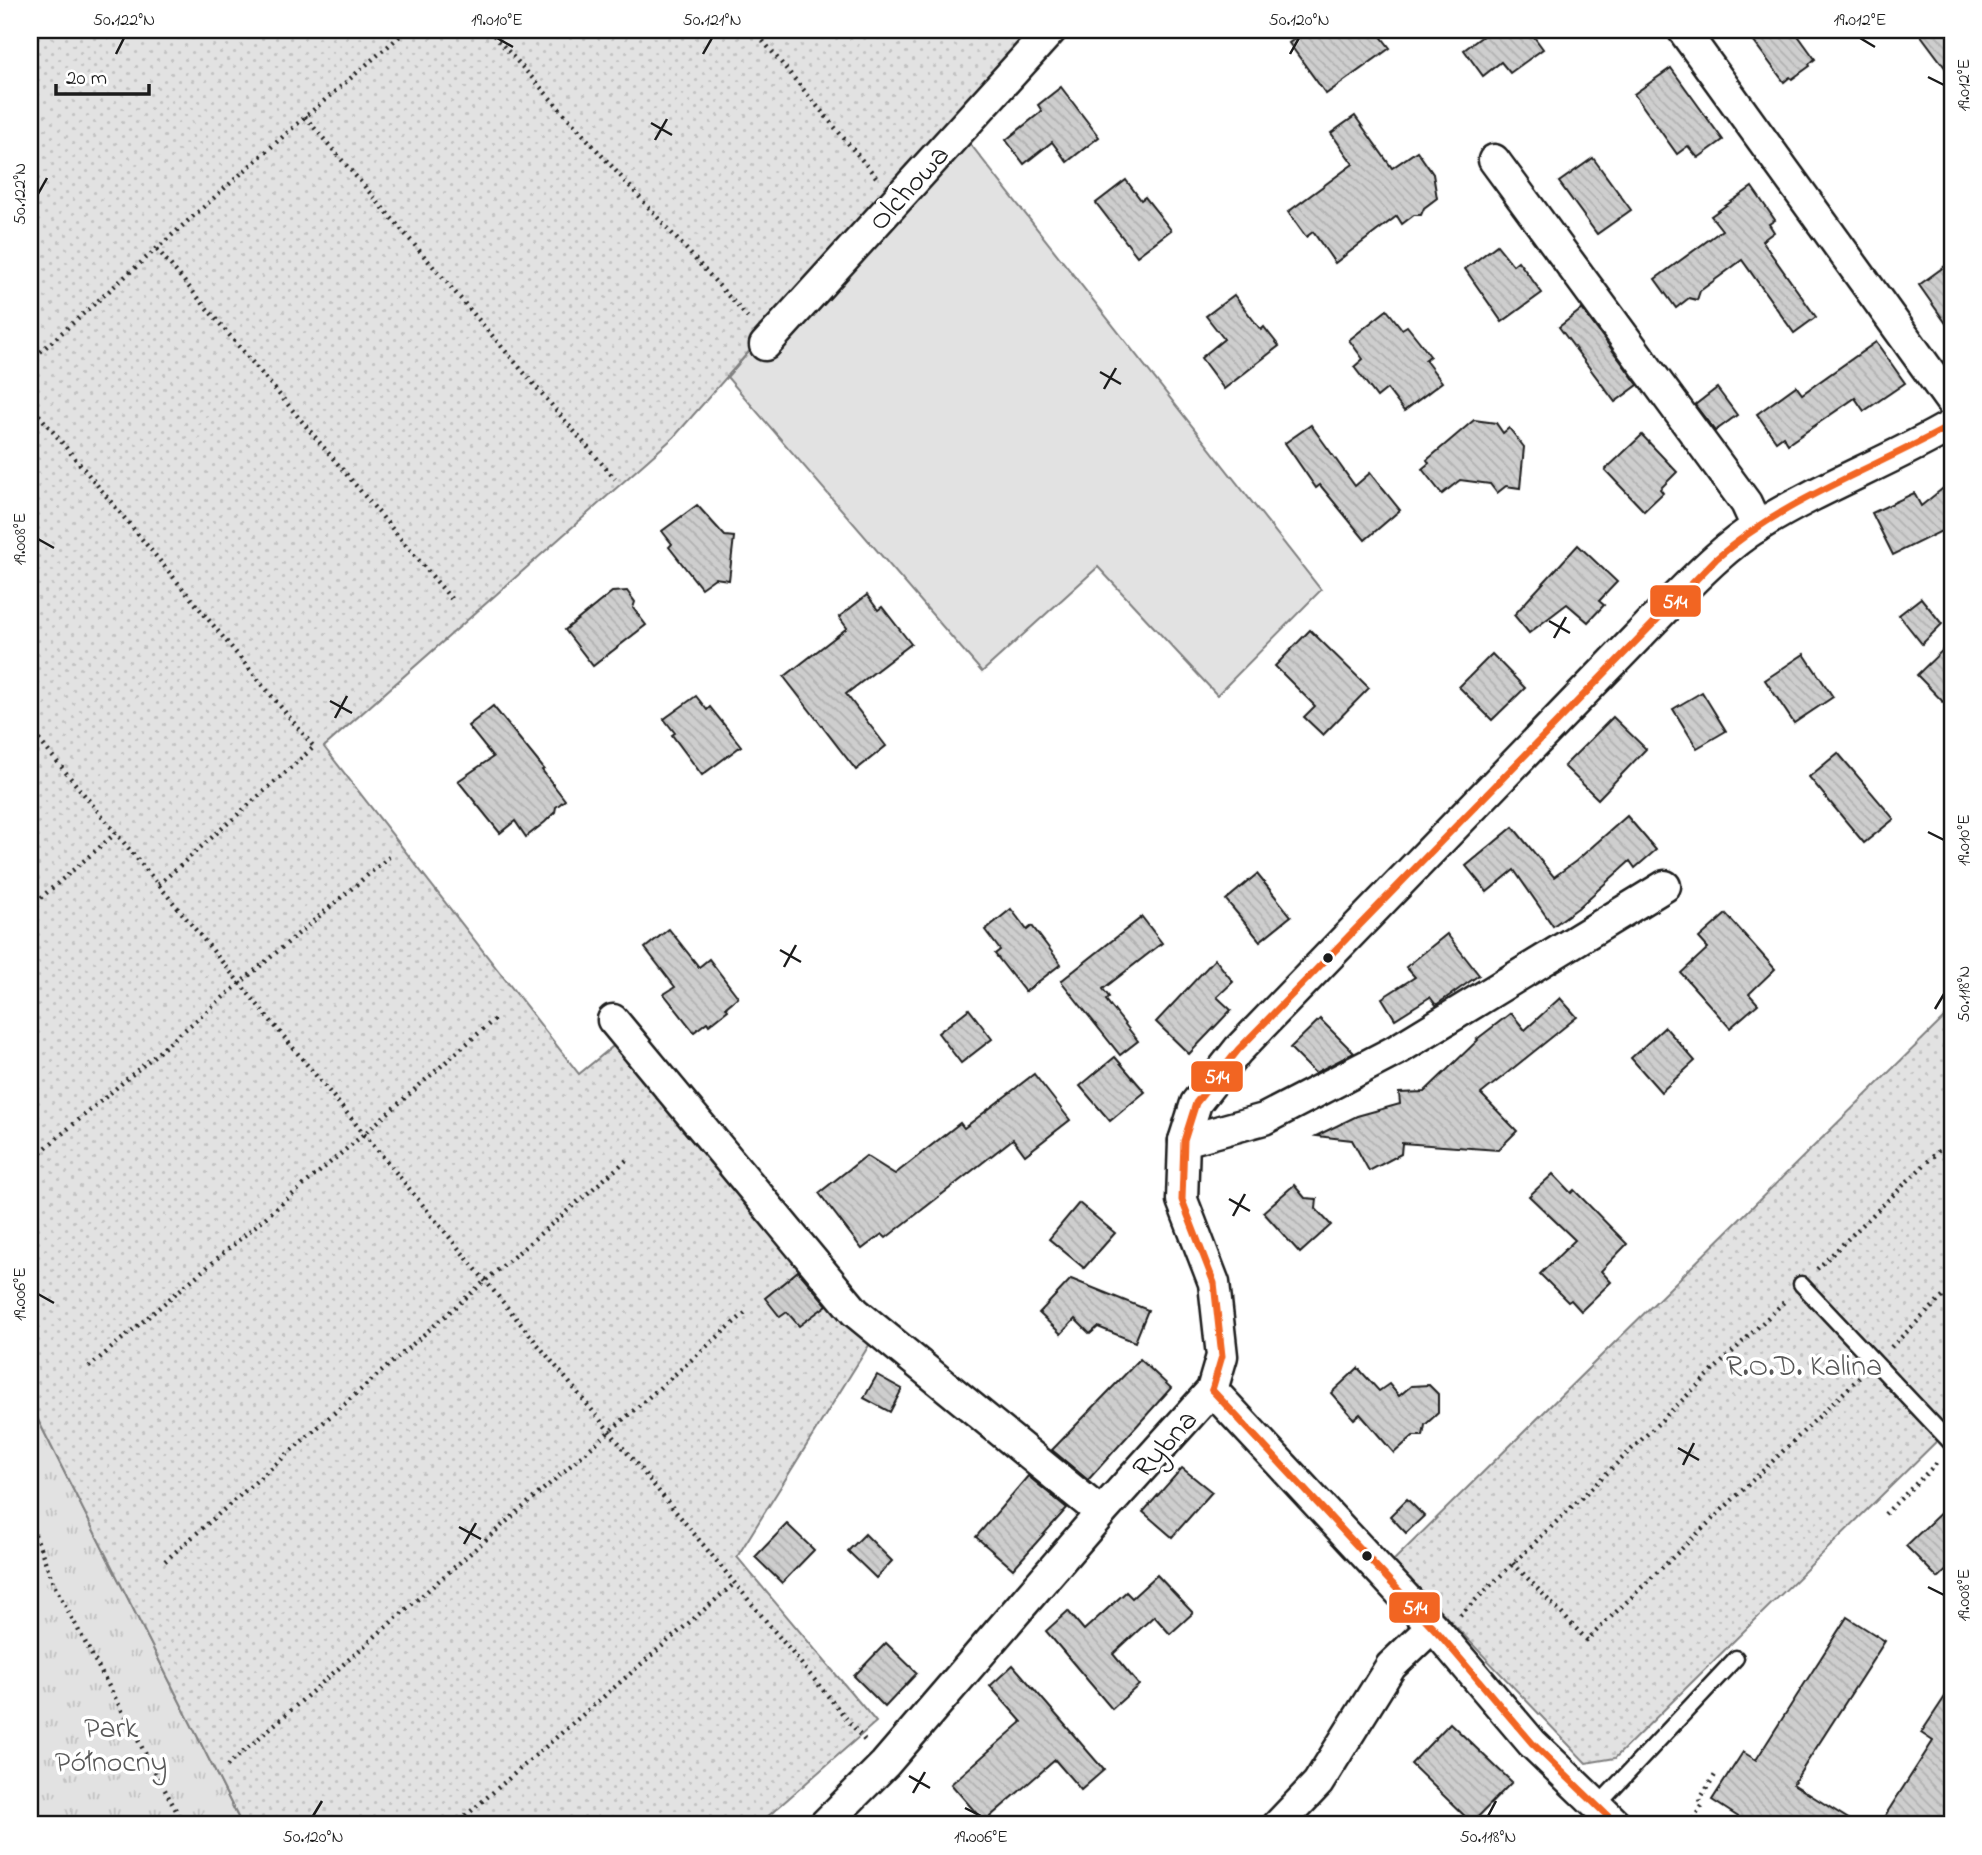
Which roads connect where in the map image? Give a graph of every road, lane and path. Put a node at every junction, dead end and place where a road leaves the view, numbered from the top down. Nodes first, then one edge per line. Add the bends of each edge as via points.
1 (407, 30) edge
2 (489, 30) edge
3 (754, 30) edge
4 (1051, 30) edge
5 (1683, 30) edge
6 (305, 117) junction
7 (1494, 160) dead end
8 (878, 179) dead end
9 (157, 249) junction
10 (767, 343) joint
11 (30, 361) edge
12 (1952, 403) edge
13 (30, 404) edge
14 (1952, 425) edge
15 (615, 479) dead end
16 (1757, 527) junction
17 (453, 601) dead end
18 (30, 729) edge
19 (116, 833) junction
20 (389, 857) dead end
21 (158, 885) junction
22 (1665, 886) dead end
23 (30, 907) edge
24 (240, 984) junction
25 (498, 1017) dead end
26 (613, 1020) dead end
27 (364, 1134) junction
28 (1952, 1138) edge
29 (1184, 1141) junction
30 (629, 1158) dead end
31 (30, 1161) edge
32 (485, 1281) junction
33 (1801, 1284) junction
34 (1952, 1288) edge
35 (745, 1313) dead end
36 (1875, 1362) junction
37 (89, 1367) dead end
38 (1212, 1390) junction
39 (608, 1430) junction
40 (1952, 1444) edge
41 (1942, 1458) dead end
42 (1101, 1513) junction
43 (1885, 1514) dead end
44 (30, 1521) edge
45 (165, 1561) dead end
46 (1513, 1563) junction
47 (735, 1583) junction
48 (1436, 1631) junction
49 (1736, 1658) dead end
50 (885, 1764) junction
51 (227, 1766) dead end
52 (1715, 1775) dead end
53 (1598, 1819) edge
54 (184, 1825) edge
55 (454, 1825) edge
56 (824, 1825) edge
57 (1278, 1825) edge
58 (1689, 1825) edge

1 - 6 path
2 - 10 path
3 - 8 path
4 - 10 street, Olchowa
5 - 12 street
6 - 9 path
6 - 15 path
7 - 16 street via 1746,503
9 - 11 path
9 - 17 path
13 - 21 path via 314,747
14 - 16 street, Rybna
16 - 29 street, Rybna via 1677,596 1238,1050 1196,1103
18 - 19 path
19 - 21 path
19 - 23 path
20 - 24 path
21 - 24 path
22 - 29 street via 1395,1051 1264,1119
24 - 27 path
24 - 31 path
25 - 27 path
26 - 42 street via 855,1312
27 - 32 path
27 - 37 path
28 - 33 path
29 - 38 street, Rybna via 1182,1200 1214,1283 1222,1356
30 - 32 path
32 - 39 path
32 - 45 path
33 - 36 lane
33 - 46 path
34 - 36 path
35 - 39 path
36 - 40 lane
36 - 46 path via 1587,1640
38 - 42 street, Rybna
38 - 48 street
39 - 47 path
39 - 51 path
41 - 43 path
42 - 50 street, Rybna
44 - 54 path via 54,1585
46 - 48 path
47 - 50 path
47 - 55 path
48 - 53 street
48 - 57 street via 1391,1666 1318,1783
49 - 53 lane
50 - 56 street, Rybna
52 - 58 path

